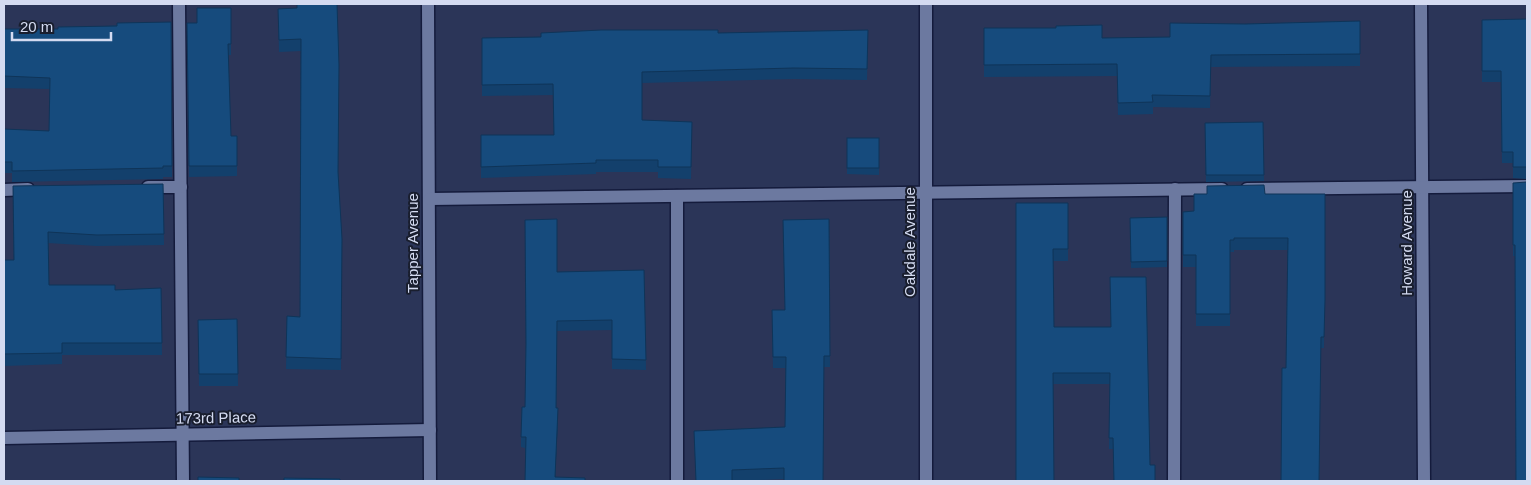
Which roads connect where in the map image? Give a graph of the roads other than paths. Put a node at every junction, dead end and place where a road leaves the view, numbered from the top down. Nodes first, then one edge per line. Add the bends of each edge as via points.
1 (179, 4) edge
2 (428, 4) edge
3 (926, 4) edge
4 (1421, 4) edge
5 (1527, 186) edge
6 (181, 187) junction
7 (132, 188) edge
8 (1423, 188) junction
9 (43, 189) edge
10 (1175, 189) junction
11 (4, 190) edge
12 (927, 192) junction
13 (677, 196) junction
14 (430, 199) junction
15 (430, 430) junction
16 (183, 435) junction
17 (4, 438) edge
18 (183, 481) edge
19 (430, 481) edge
20 (678, 481) edge
21 (926, 481) edge
22 (1174, 481) edge
23 (1424, 481) edge

1 - 6 street
2 - 14 street, Tapper Avenue
3 - 12 street, Oakdale Avenue
4 - 8 street, Howard Avenue
5 - 8 street
6 - 7 street
6 - 16 street
8 - 10 street
8 - 23 street, Howard Avenue
9 - 11 street
10 - 12 street
10 - 22 street
12 - 13 street
12 - 21 street, Oakdale Avenue
13 - 14 street
13 - 20 street
14 - 15 street, Tapper Avenue
15 - 16 street, 173rd Place
15 - 19 street, Tapper Avenue
16 - 17 street, 173rd Place
16 - 18 street

